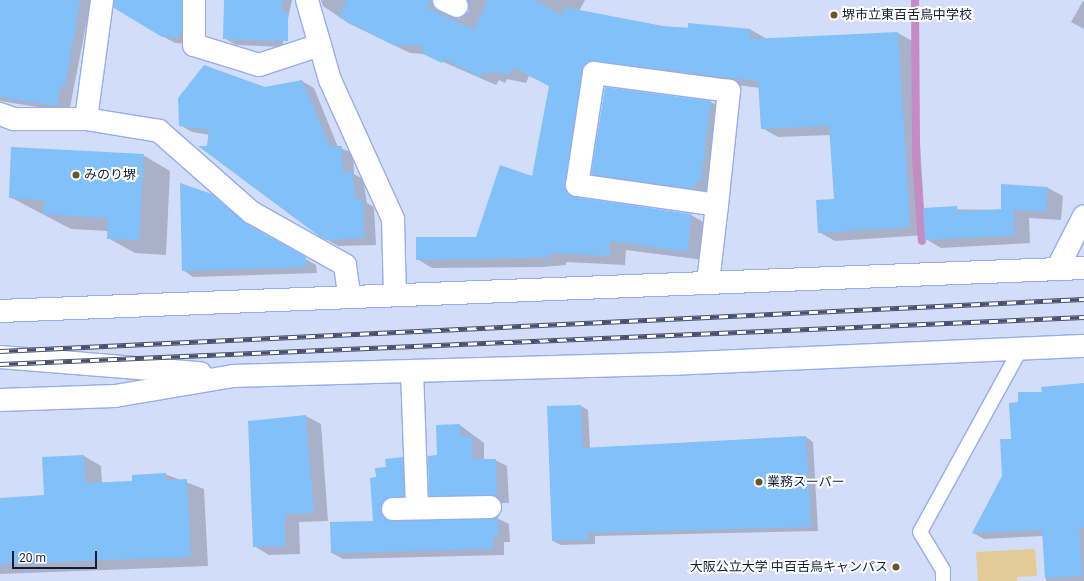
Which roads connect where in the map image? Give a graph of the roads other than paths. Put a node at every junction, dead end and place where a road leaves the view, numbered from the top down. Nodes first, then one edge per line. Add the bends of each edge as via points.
1 (102, 0) edge
2 (194, 0) edge
3 (307, 0) edge
4 (320, 45) junction
5 (0, 114) edge
6 (86, 119) junction
7 (717, 205) junction
8 (1084, 216) edge
9 (1084, 268) edge
10 (1057, 270) junction
11 (708, 282) junction
12 (395, 293) junction
13 (349, 295) junction
14 (0, 311) edge
15 (1084, 346) edge
16 (1021, 348) junction
17 (0, 357) edge
18 (412, 371) junction
19 (233, 376) junction
20 (0, 400) edge
21 (490, 507) dead end
22 (417, 508) junction
23 (393, 509) dead end
24 (943, 581) edge

1 - 6 street
2 - 4 street via 194,44 259,65
3 - 4 street
4 - 12 street via 330,80 393,219
5 - 6 street via 14,119
6 - 13 street via 159,131 250,212 345,265
7 - 7 street via 729,91 594,73 577,185
7 - 11 street
8 - 10 street
9 - 10 street
10 - 11 street
11 - 12 street
12 - 13 street
13 - 14 street
15 - 16 street
16 - 18 street
16 - 24 lane via 920,532 943,570
17 - 19 street
18 - 19 street
18 - 22 street
19 - 20 street via 115,396
21 - 22 street
22 - 23 street

